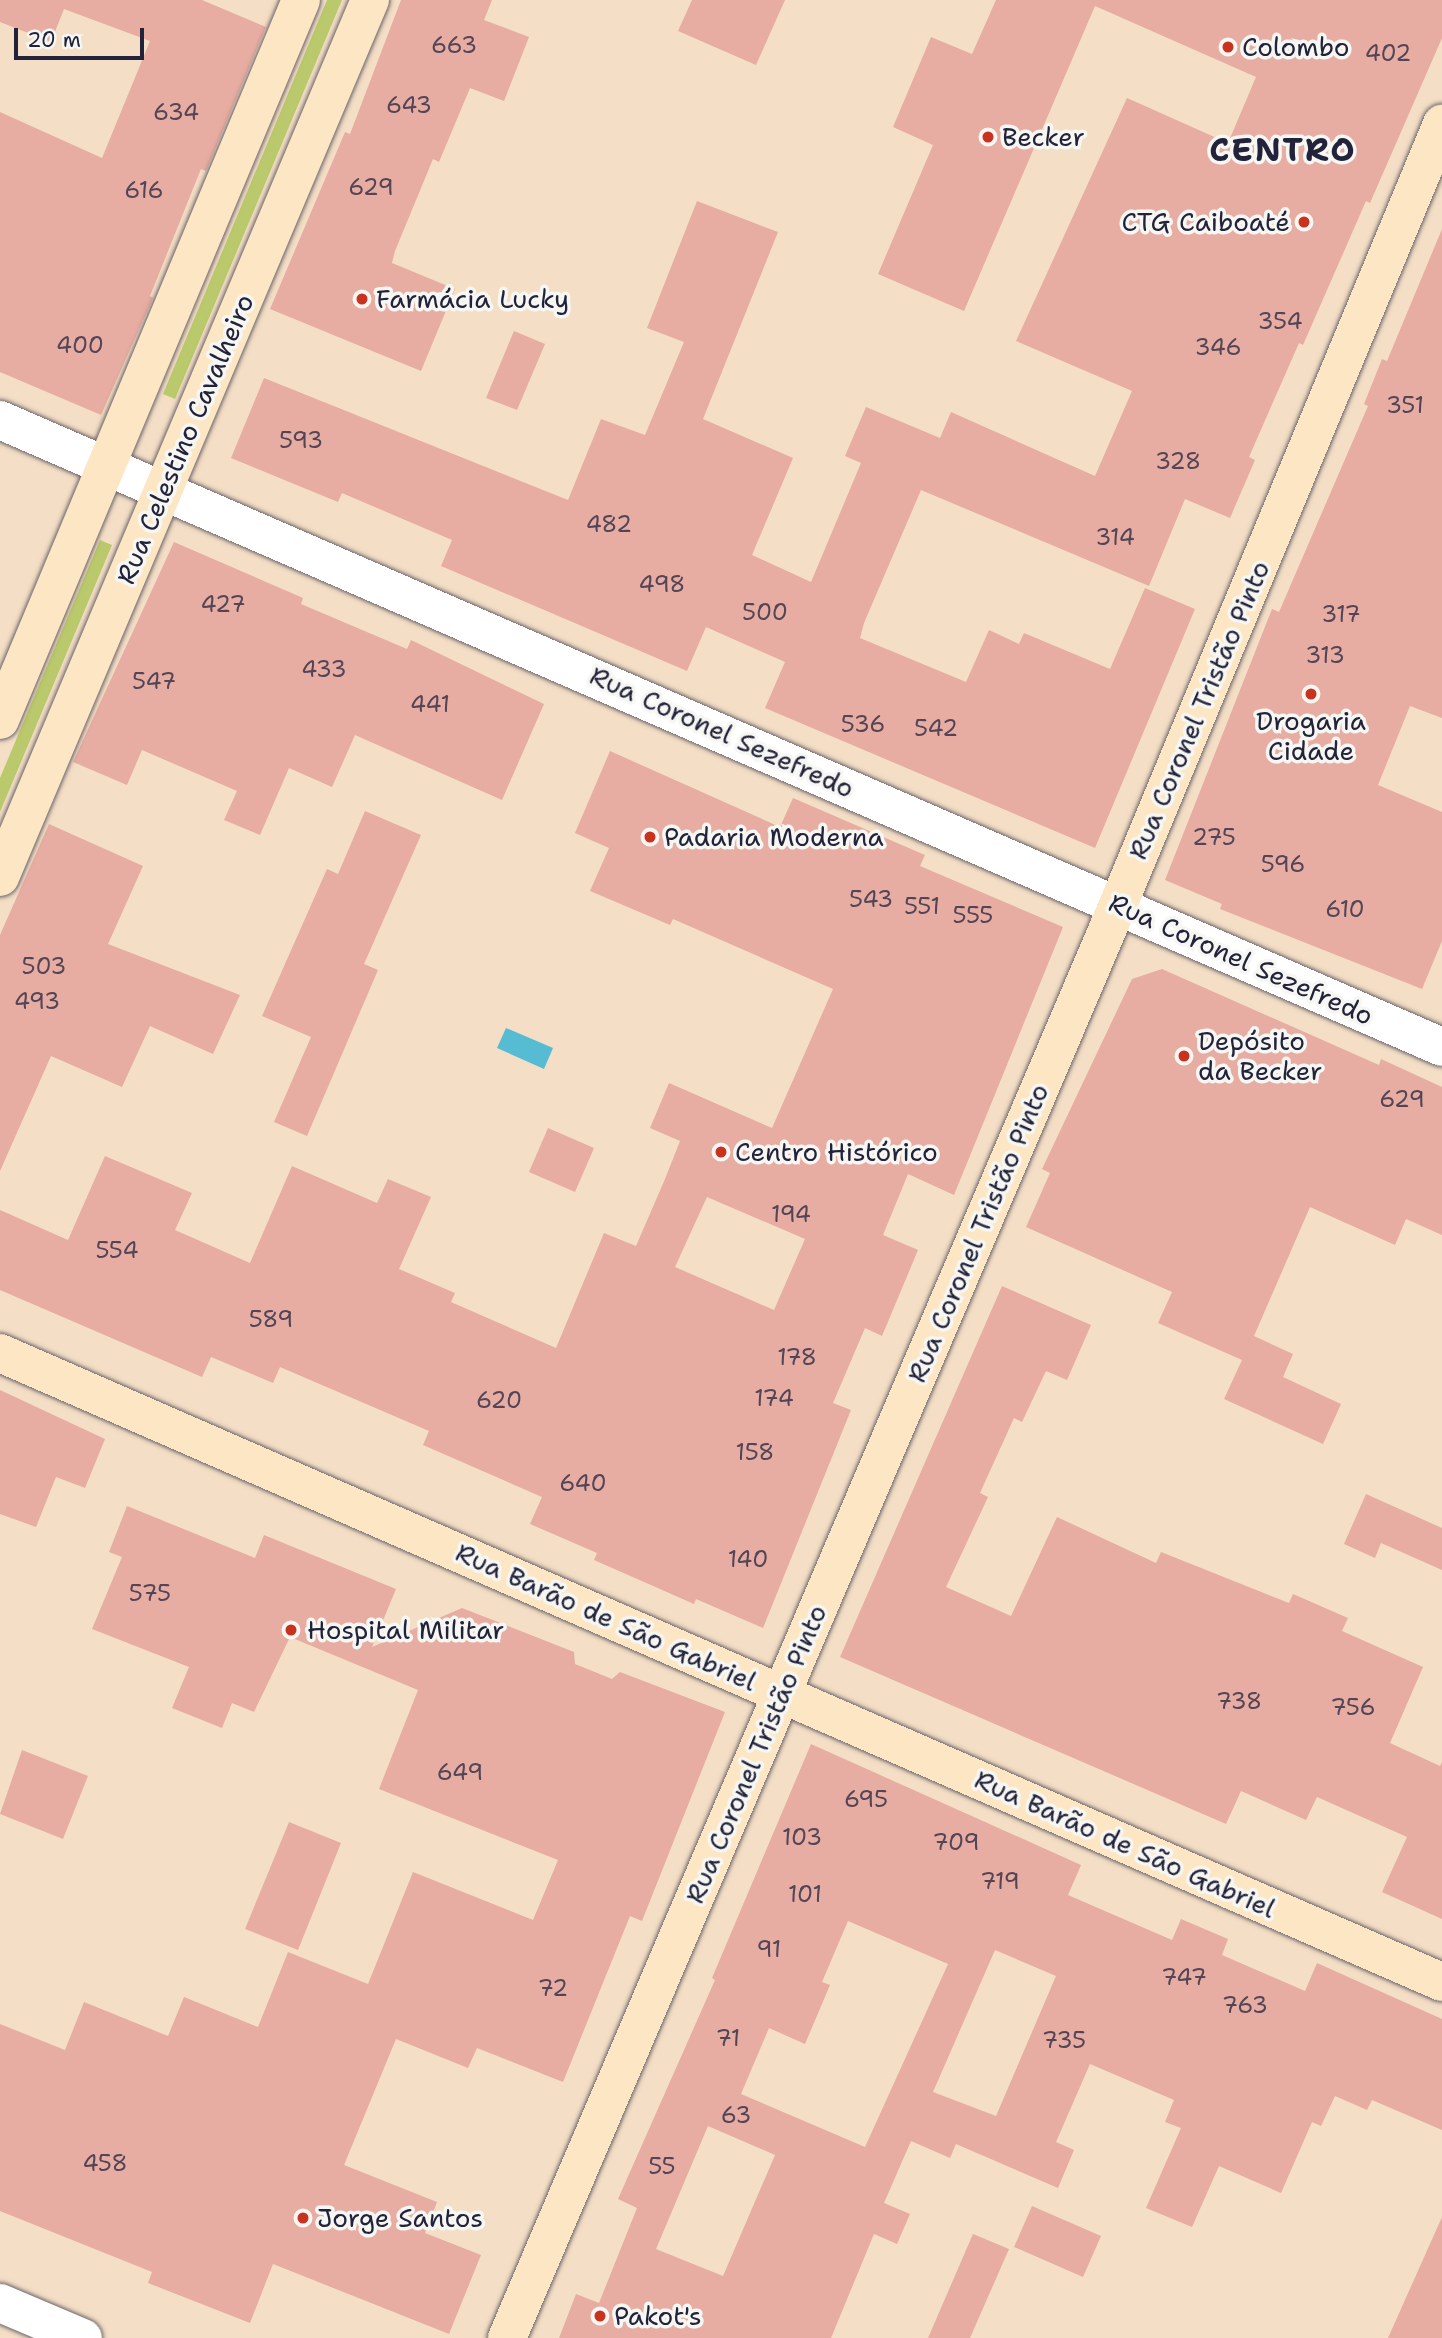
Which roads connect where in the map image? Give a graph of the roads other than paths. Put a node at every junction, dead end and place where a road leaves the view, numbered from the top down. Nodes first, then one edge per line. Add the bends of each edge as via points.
1 (300, 0) edge
2 (370, 0) edge
3 (1442, 124) edge
4 (0, 420) edge
5 (106, 463) junction
6 (164, 488) junction
7 (0, 720) edge
8 (0, 877) edge
9 (1118, 905) junction
10 (1442, 1048) edge
11 (0, 1353) edge
12 (782, 1694) junction
13 (1442, 1982) edge
14 (0, 2303) edge
15 (83, 2338) edge
16 (507, 2338) edge

1 - 5 main road
2 - 6 main road, Rua Celestino Cavalheiro
3 - 9 main road, Rua Coronel Tristão Pinto
4 - 5 street, Rua Coronel Sezefredo
5 - 6 street, Rua Coronel Sezefredo
5 - 7 main road
6 - 8 main road, Rua Celestino Cavalheiro
6 - 9 street, Rua Coronel Sezefredo
9 - 10 street, Rua Coronel Sezefredo
9 - 12 main road, Rua Coronel Tristão Pinto
11 - 12 main road, Rua Barão de São Gabriel
12 - 13 main road, Rua Barão de São Gabriel
12 - 16 main road, Rua Coronel Tristão Pinto
14 - 15 street

